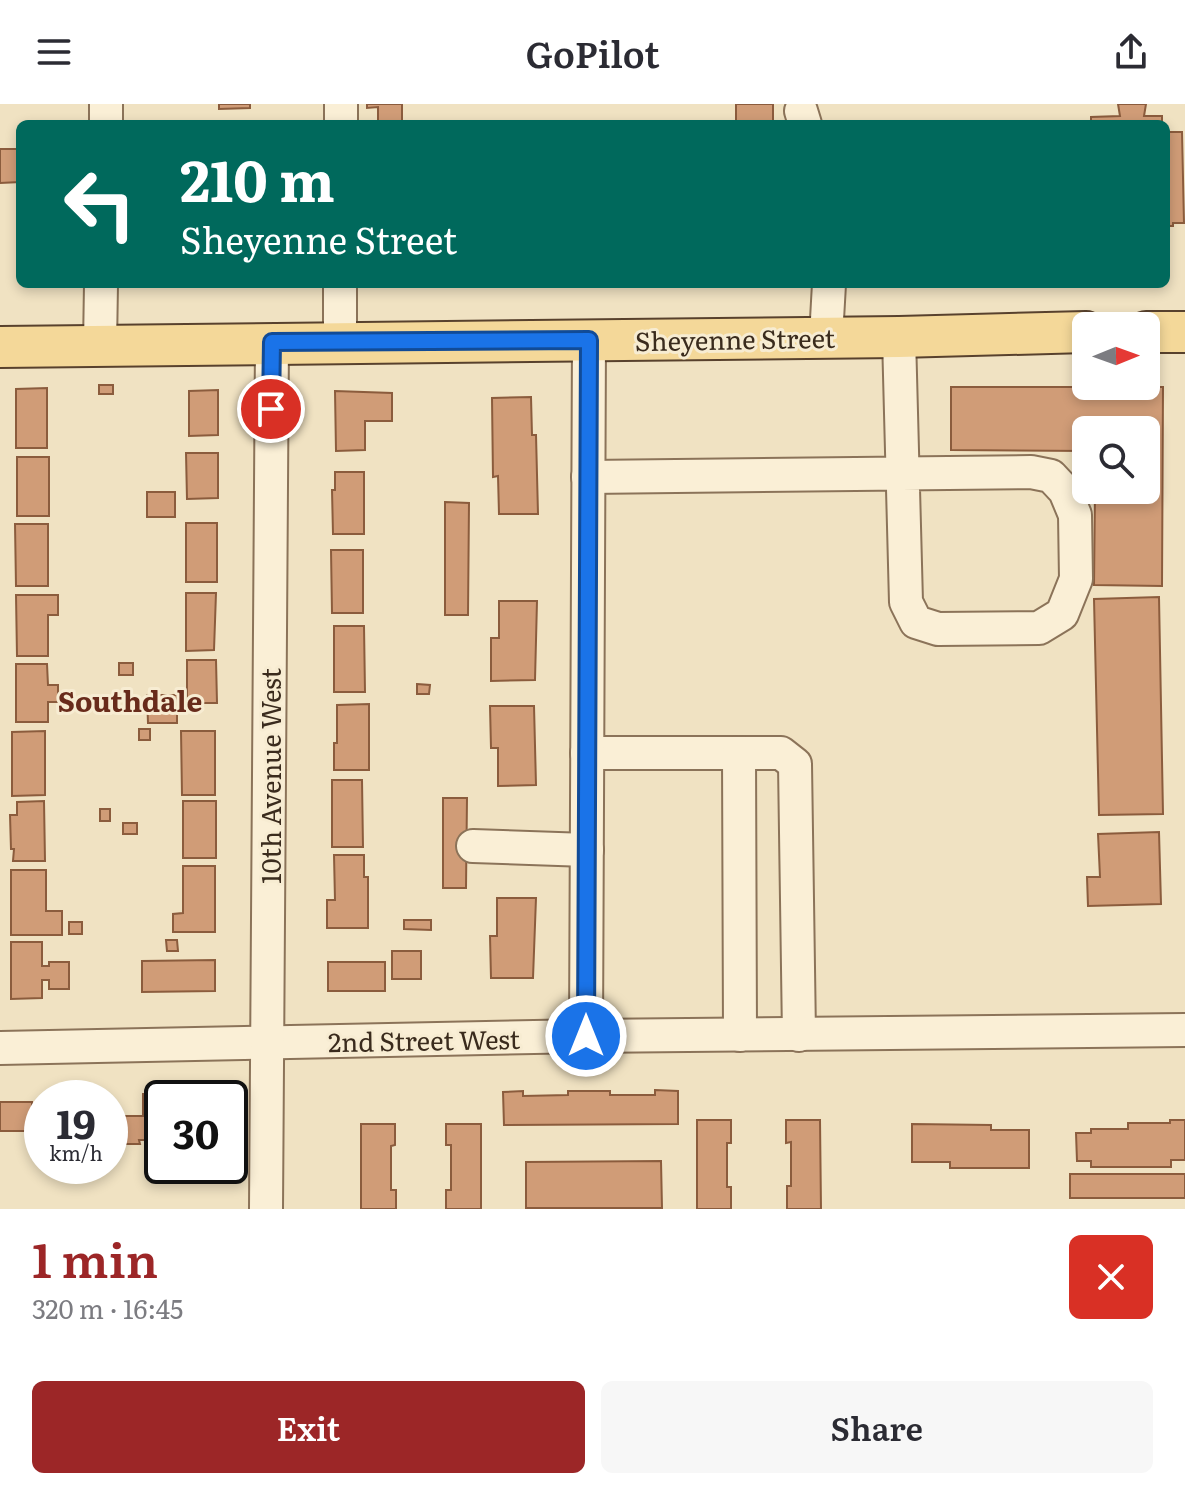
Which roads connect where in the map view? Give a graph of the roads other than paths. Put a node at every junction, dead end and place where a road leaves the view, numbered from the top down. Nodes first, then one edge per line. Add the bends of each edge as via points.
1 (101, 288) edge
2 (340, 288) edge
3 (829, 288) edge
4 (1072, 332) edge
5 (1160, 332) edge
6 (1185, 332) edge
7 (826, 337) junction
8 (899, 337) junction
9 (589, 340) junction
10 (272, 342) junction
11 (340, 343) junction
12 (100, 345) junction
13 (0, 347) edge
14 (903, 475) junction
15 (588, 477) junction
16 (587, 753) junction
17 (739, 753) junction
18 (473, 846) dead end
19 (587, 850) junction
20 (1185, 1030) edge
21 (740, 1035) junction
22 (799, 1035) junction
23 (586, 1036) junction
24 (267, 1042) junction
25 (0, 1048) edge
26 (266, 1209) edge

1 - 12 street
2 - 11 street
3 - 7 street
4 - 8 main road, Sheyenne Street
5 - 6 main road
7 - 8 main road, Sheyenne Street
7 - 9 main road, Sheyenne Street
8 - 14 street
9 - 11 main road, Sheyenne Street
9 - 15 street
10 - 11 main road, Sheyenne Street
10 - 12 main road, Sheyenne Street
10 - 24 street, 10th Avenue West
12 - 13 main road, Sheyenne Street
14 - 14 street via 1051,476 1065,491 1075,515 1076,579 1062,614 1039,628 938,629 916,622 906,602
14 - 15 street
15 - 16 street
16 - 17 street
16 - 19 street
17 - 21 street
17 - 22 street via 781,753 795,764
18 - 19 street
19 - 23 street
20 - 22 street, 2nd Street West
21 - 22 street, 2nd Street West
21 - 23 street, 2nd Street West
23 - 24 street, 2nd Street West
24 - 25 street, 2nd Street West
24 - 26 street, 10th Avenue West

